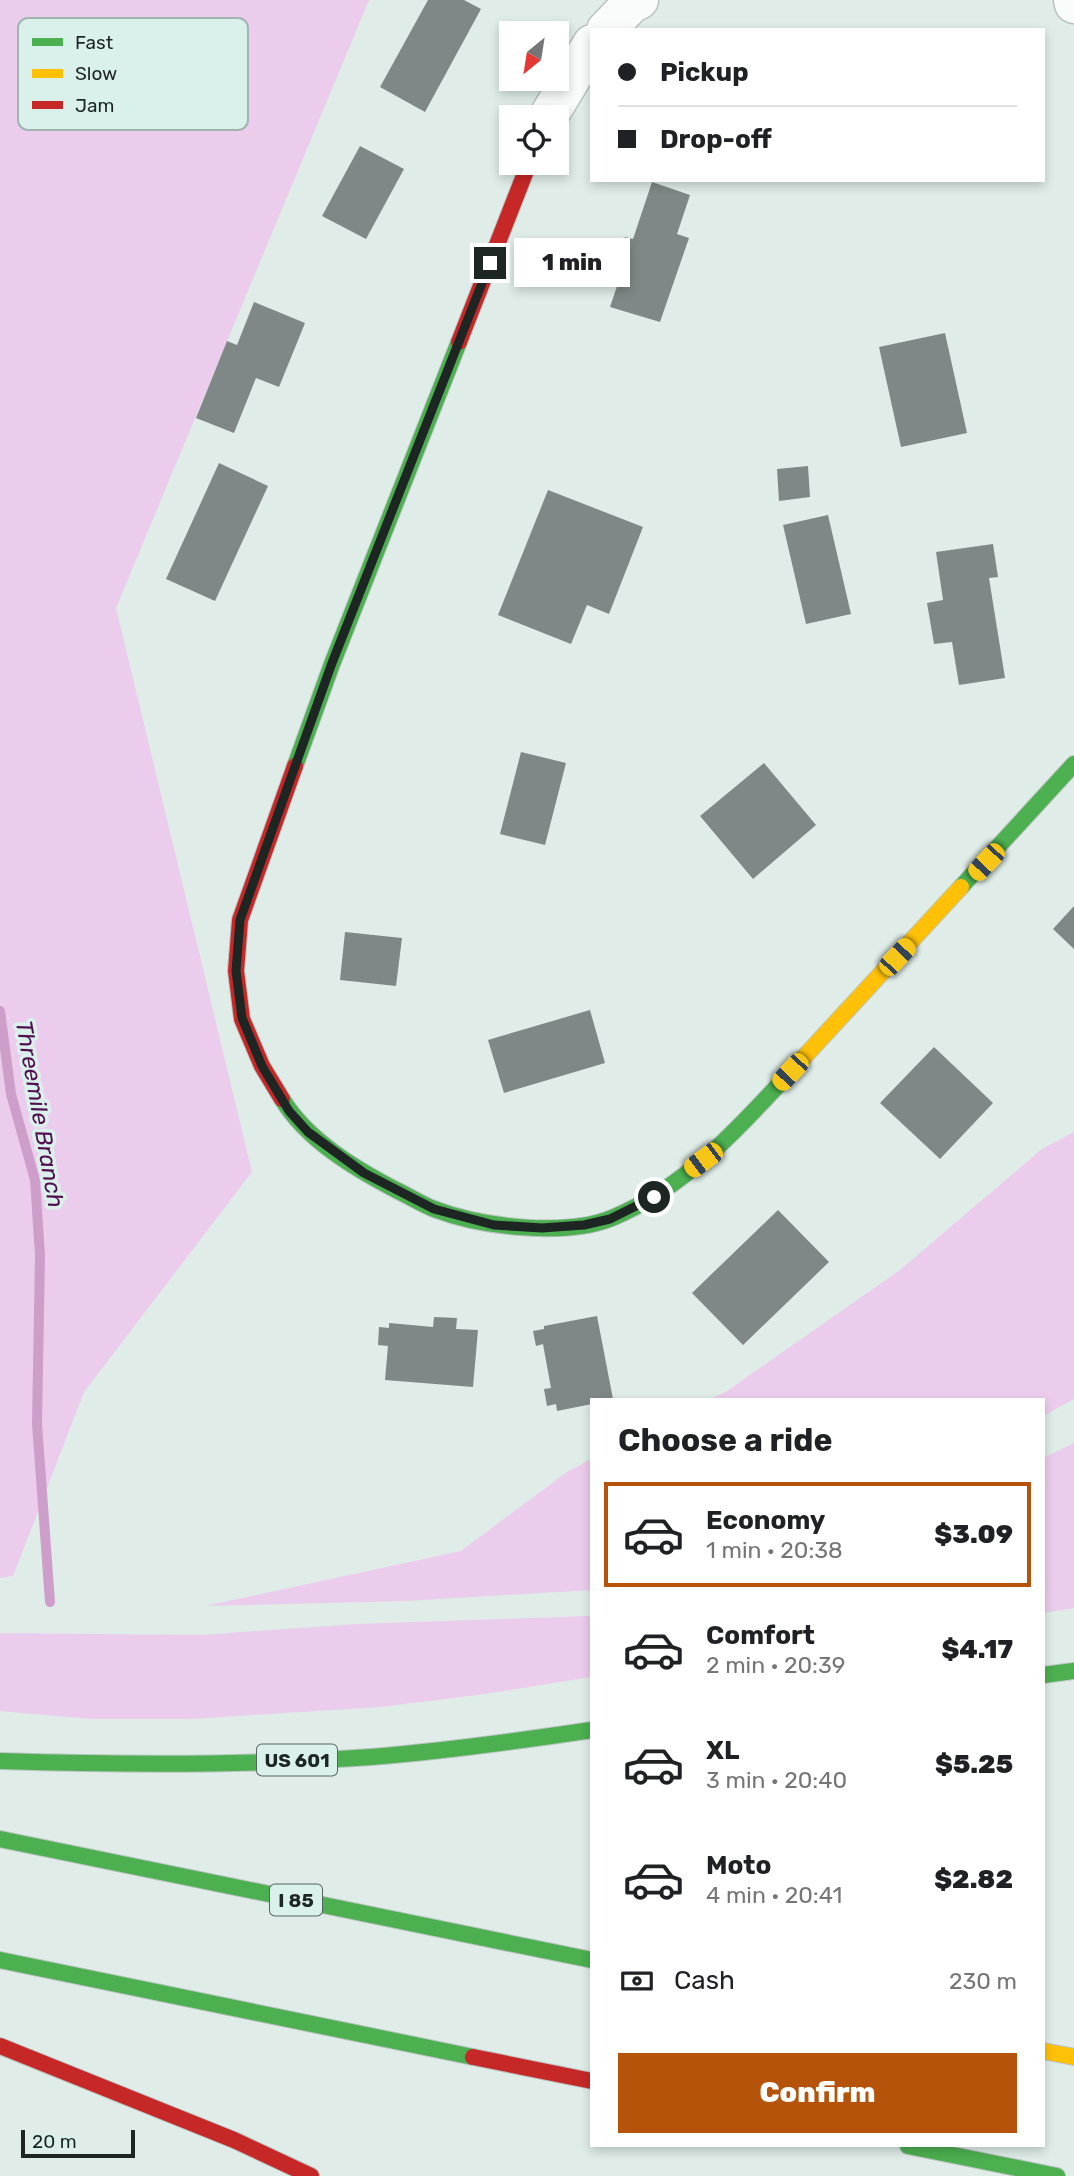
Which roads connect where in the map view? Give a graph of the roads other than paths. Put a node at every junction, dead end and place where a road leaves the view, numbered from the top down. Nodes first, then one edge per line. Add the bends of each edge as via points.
1 (639, 0) edge
2 (608, 28) edge
3 (590, 47) edge
4 (555, 105) edge
5 (524, 175) edge
6 (1074, 764) edge
7 (1074, 1671) edge
8 (1045, 1675) edge
9 (590, 1730) edge
10 (0, 1761) edge
11 (0, 1839) edge
12 (0, 1960) edge
13 (590, 1960) edge
14 (0, 2046) edge
15 (1045, 2051) edge
16 (1074, 2057) edge
17 (590, 2081) edge
18 (913, 2147) edge
19 (311, 2176) edge
20 (1058, 2176) edge

1 - 2 street
3 - 4 street
5 - 6 main road via 332,663 240,920 236,971 242,1018 262,1066 289,1111 308,1132 364,1173 434,1209 494,1225 542,1228 610,1219 654,1197 703,1160 754,1111
7 - 8 main road
9 - 10 main road, US 601 via 341,1759 186,1764
11 - 13 main road, I 85
12 - 17 main road
14 - 19 main road
15 - 16 main road
18 - 20 main road

